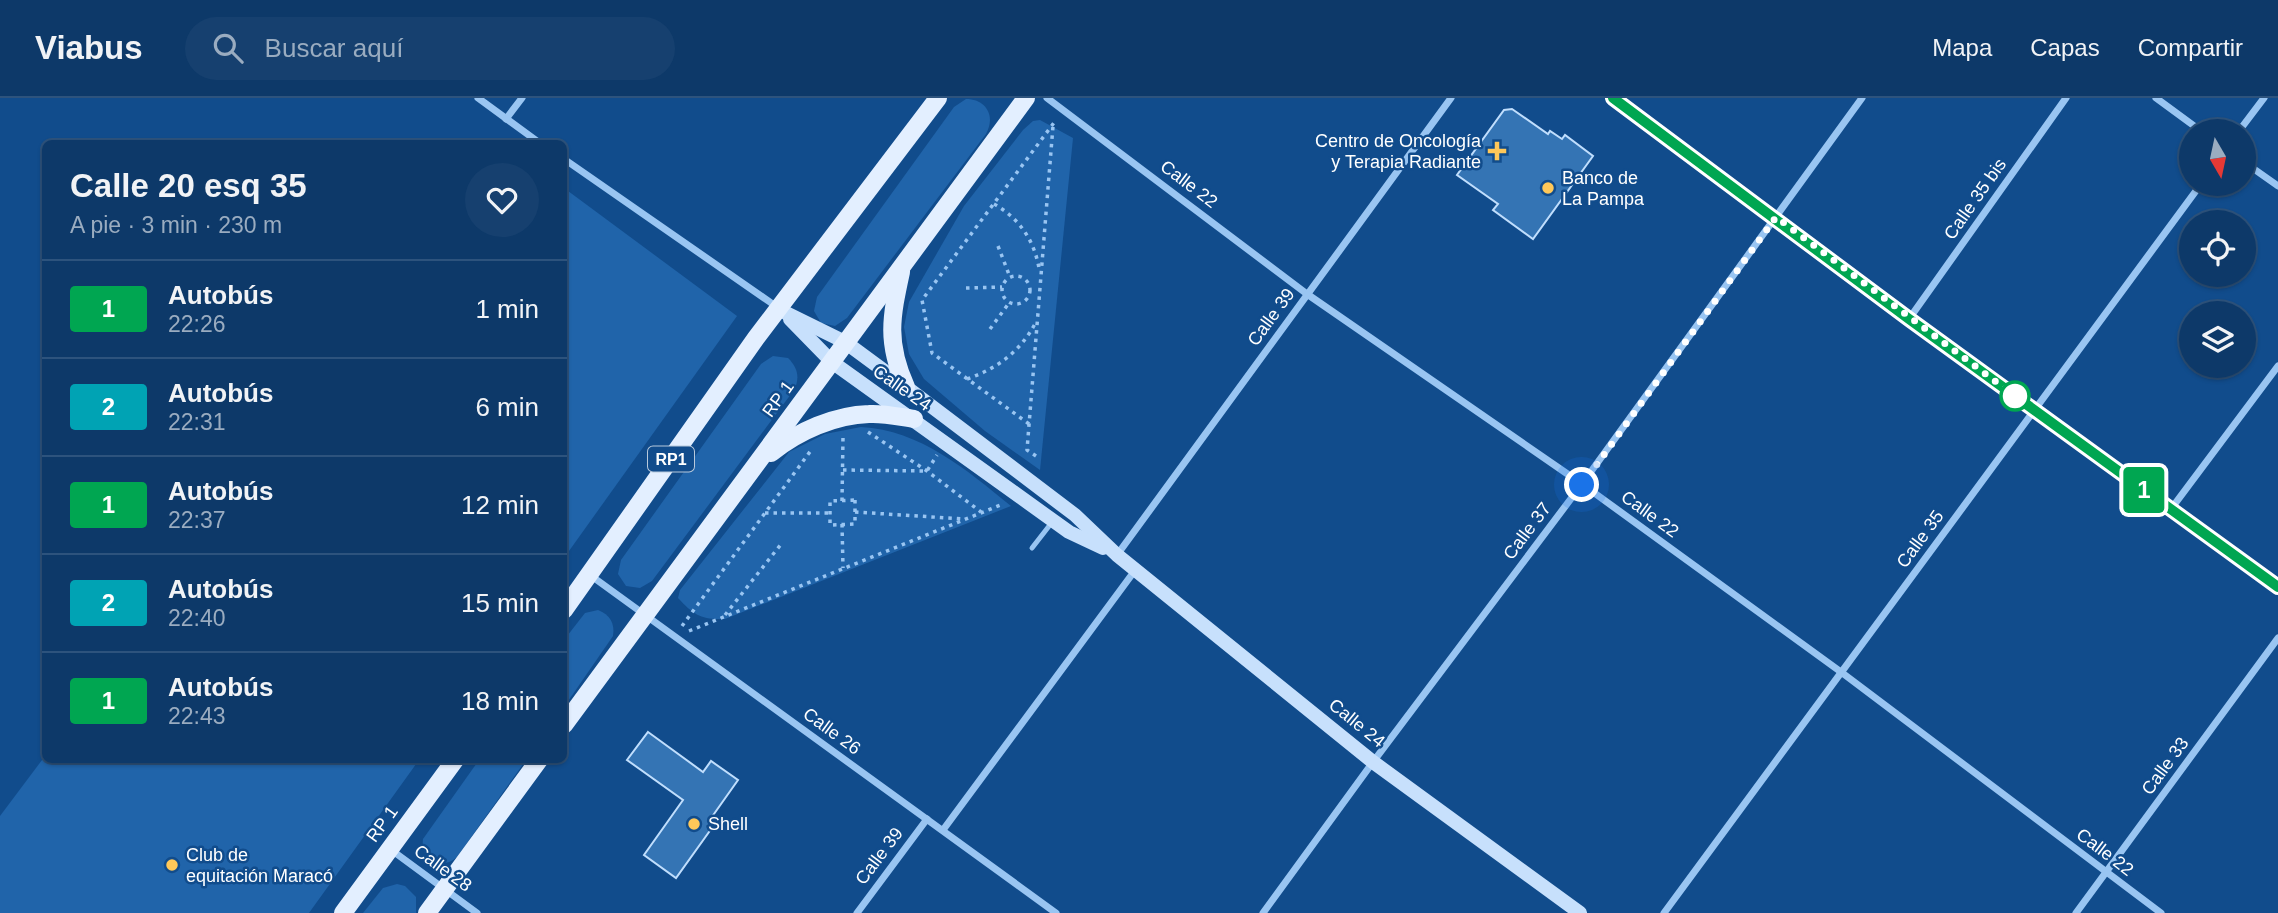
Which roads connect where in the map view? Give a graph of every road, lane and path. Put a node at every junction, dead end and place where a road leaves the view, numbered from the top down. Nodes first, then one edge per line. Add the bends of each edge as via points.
1 (478, 98) edge
2 (522, 98) edge
3 (938, 98) edge
4 (1026, 98) edge
5 (1047, 98) edge
6 (1451, 98) edge
7 (1612, 98) edge
8 (1862, 98) edge
9 (2066, 98) edge
10 (2156, 98) edge
11 (2264, 98) edge
12 (1063, 110) junction
13 (506, 119) junction
14 (2185, 119) edge
15 (2248, 119) edge
16 (1053, 124) junction
17 (535, 140) edge
18 (567, 161) edge
19 (2256, 170) edge
20 (2278, 186) edge
21 (2192, 196) edge
22 (994, 204) junction
23 (1776, 217) junction
24 (999, 246) dead end
25 (902, 266) junction
26 (1010, 278) junction
27 (1040, 281) junction
28 (966, 288) dead end
29 (1002, 288) junction
30 (1307, 294) junction
31 (1009, 303) junction
32 (780, 310) junction
33 (1909, 319) junction
34 (1037, 321) junction
35 (990, 329) dead end
36 (845, 342) junction
37 (832, 362) junction
38 (2278, 366) edge
39 (967, 379) junction
40 (906, 387) junction
41 (2034, 410) junction
42 (914, 419) junction
43 (1029, 424) junction
44 (867, 431) dead end
45 (855, 434) dead end
46 (817, 443) dead end
47 (1036, 456) dead end
48 (755, 466) junction
49 (843, 470) junction
50 (927, 471) junction
51 (1582, 485) junction
52 (842, 500) junction
53 (1004, 503) dead end
54 (2171, 509) junction
55 (855, 512) junction
56 (765, 513) junction
57 (830, 513) junction
58 (981, 513) junction
59 (966, 519) junction
60 (1053, 521) junction
61 (842, 524) junction
62 (782, 543) dead end
63 (1032, 548) dead end
64 (1117, 555) junction
65 (843, 568) junction
66 (1136, 569) junction
67 (589, 574) junction
68 (2278, 587) edge
69 (567, 606) edge
70 (644, 614) junction
71 (724, 617) junction
72 (675, 636) junction
73 (2278, 638) edge
74 (1841, 672) junction
75 (567, 721) edge
76 (1373, 762) junction
77 (453, 763) edge
78 (537, 763) edge
79 (927, 819) junction
80 (943, 830) junction
81 (390, 849) junction
82 (2107, 872) junction
83 (445, 889) junction
84 (343, 913) edge
85 (427, 913) edge
86 (477, 913) edge
87 (856, 913) edge
88 (1056, 913) edge
89 (1264, 913) edge
90 (1580, 913) edge
91 (1664, 913) edge
92 (2076, 913) edge
93 (2161, 913) edge

1 - 13 street
2 - 13 street
3 - 32 main road, RP1
4 - 25 main road, RP 1
5 - 12 street, Calle 22
6 - 30 street, Calle 39
7 - 23 street
8 - 23 street, Calle 37
9 - 33 street, Calle 35 bis
10 - 14 street
11 - 15 street
12 - 16 path
12 - 30 street, Calle 22
13 - 17 street
16 - 22 path
16 - 27 path
18 - 32 street, Calle 24
19 - 20 street
21 - 41 street, Calle 35
22 - 27 path via 1027,233
22 - 39 path via 922,300 932,354
23 - 33 street
23 - 51 street, Calle 37
24 - 26 path
25 - 36 main road, RP 1
25 - 40 main road via 892,336 895,363
26 - 29 path
26 - 31 path via 1024,279 1030,291 1023,302
27 - 34 path
28 - 29 path
29 - 31 path
30 - 51 street, Calle 22
30 - 64 street, Calle 39
31 - 35 path
32 - 36 street, Calle 24
32 - 37 street, Calle 24
32 - 67 main road, RP1
33 - 41 street
34 - 39 path via 1012,354
34 - 43 path
36 - 37 main road, RP 1
36 - 40 street, Calle 24
37 - 42 street, Calle 24
37 - 48 main road, RP 1
38 - 54 street
39 - 43 path
40 - 64 street, Calle 24 via 1074,515
41 - 54 street
41 - 74 street, Calle 35
42 - 48 main road via 870,414 817,426
42 - 60 street, Calle 24
43 - 47 path via 1027,450
44 - 50 path
45 - 49 path via 843,437
46 - 56 path
48 - 70 main road, RP 1
49 - 50 path
49 - 52 path
50 - 58 path
51 - 74 street, Calle 22
51 - 76 street, Calle 37
52 - 55 path via 855,500
52 - 57 path via 830,501
53 - 58 path
54 - 68 street
55 - 59 path
55 - 61 path via 855,524
56 - 57 path
56 - 72 path
57 - 61 path via 830,525
58 - 59 path
59 - 65 path
60 - 63 lane
60 - 64 street, Calle 24
61 - 65 path
62 - 71 path
64 - 66 street, Calle 24
65 - 71 path
66 - 76 street, Calle 24
66 - 80 street
67 - 69 main road, RP1
67 - 70 street, Calle 26
70 - 72 street, Calle 26
70 - 75 main road, RP 1
71 - 72 path
72 - 79 street, Calle 26
73 - 82 street, Calle 33
74 - 82 street, Calle 22
74 - 91 street, Calle 35
76 - 89 street, Calle 37
76 - 90 street, Calle 24
77 - 81 main road, RP 1
78 - 83 main road
79 - 80 street, Calle 26
79 - 87 street, Calle 39
80 - 88 street, Calle 26
81 - 83 street, Calle 28
81 - 84 main road, RP 1
82 - 92 street, Calle 33
82 - 93 street, Calle 22
83 - 85 main road
83 - 86 street, Calle 28

